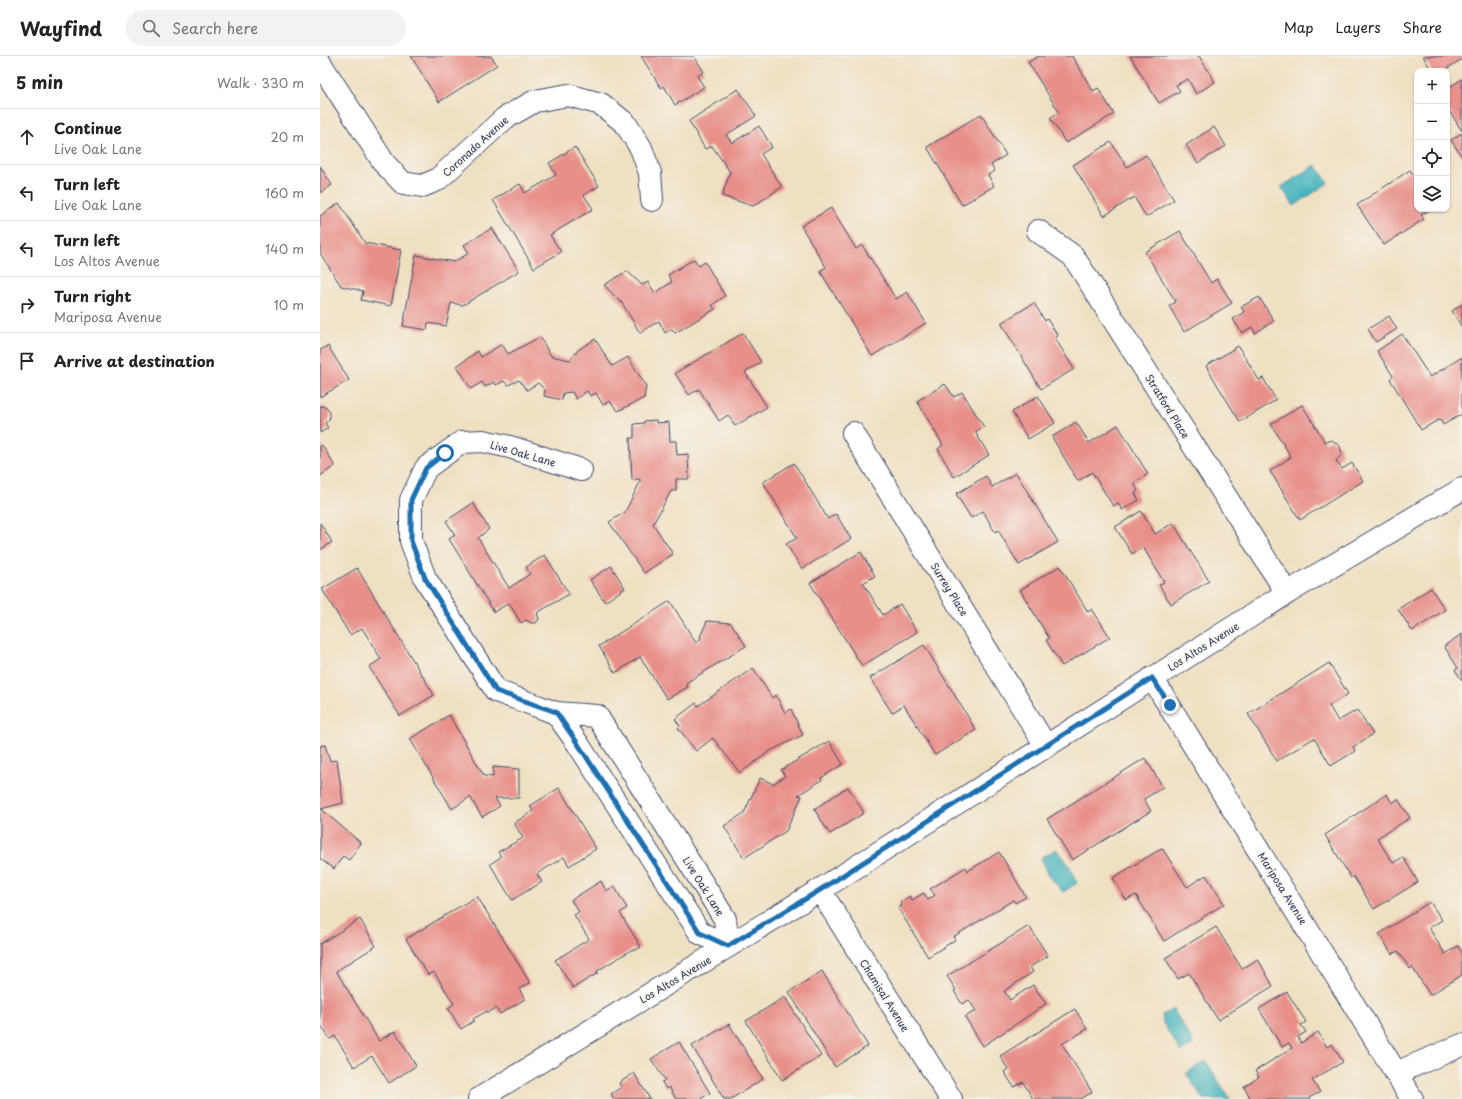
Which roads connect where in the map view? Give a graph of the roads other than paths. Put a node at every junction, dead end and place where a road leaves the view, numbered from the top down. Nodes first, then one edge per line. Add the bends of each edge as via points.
1 (320, 63) edge
2 (652, 200) dead end
3 (1038, 231) dead end
4 (852, 433) dead end
5 (581, 470) dead end
6 (1462, 489) edge
7 (1287, 593) junction
8 (1152, 678) junction
9 (556, 712) junction
10 (1046, 746) junction
11 (820, 890) junction
12 (728, 946) junction
13 (1462, 1045) edge
14 (1396, 1072) junction
15 (482, 1098) edge
16 (951, 1099) edge
17 (1412, 1099) edge

1 - 2 street, Coronado Avenue via 384,163 403,183 422,186 438,180 505,118 535,101 568,95 601,104 625,123 641,148 650,173
3 - 7 street, Stratford Place via 1073,256
4 - 10 street, Surrey Place
5 - 9 street, Live Oak Lane via 510,447 483,441 462,442 426,468 411,500 411,541 425,578 496,691
6 - 7 street, Los Altos Avenue
7 - 8 street, Los Altos Avenue
8 - 10 street, Los Altos Avenue
8 - 14 street, Mariposa Avenue
9 - 12 street via 700,933
9 - 12 street, Live Oak Lane via 597,716 725,919
10 - 11 street, Los Altos Avenue
11 - 12 street, Los Altos Avenue
11 - 16 street, Chamisal Avenue
12 - 15 street, Los Altos Avenue
13 - 14 street
14 - 17 street, Mariposa Avenue

